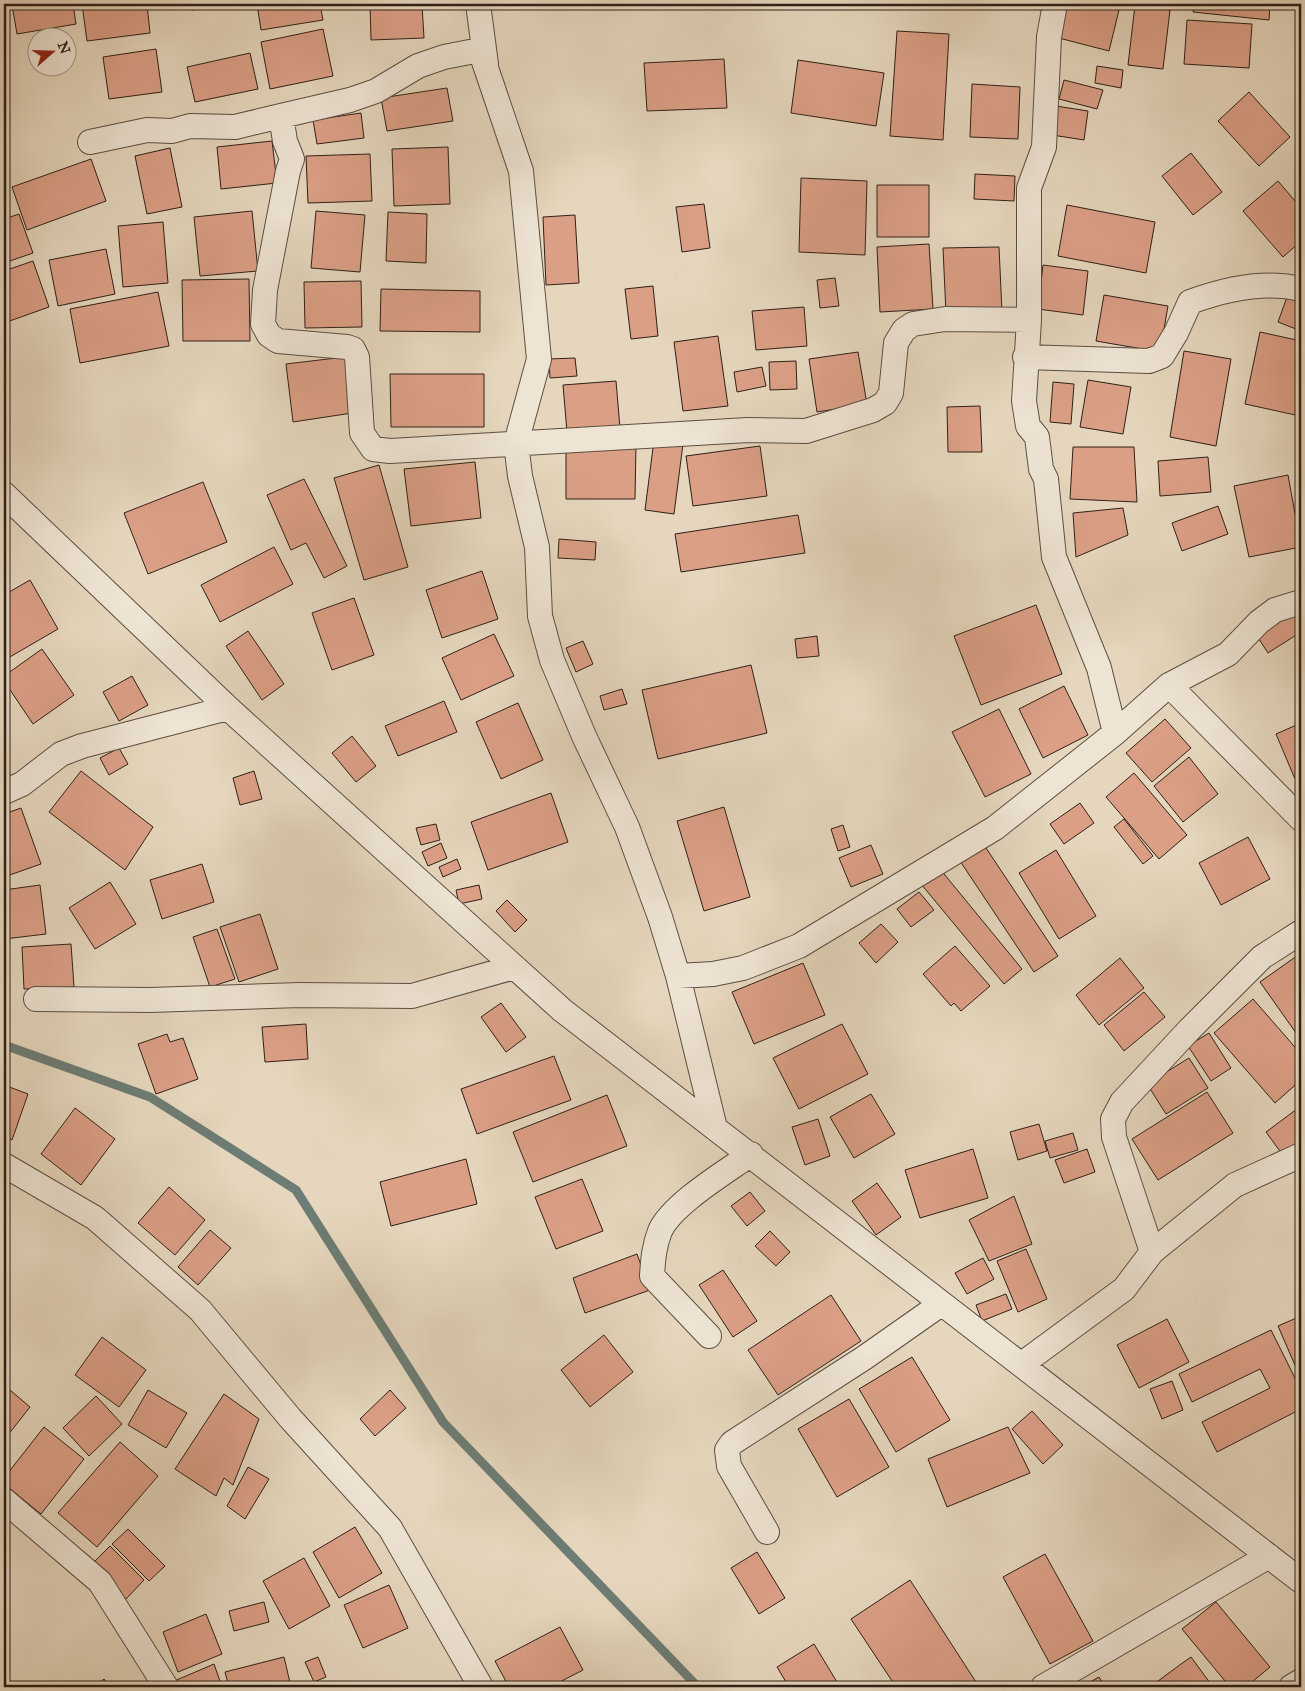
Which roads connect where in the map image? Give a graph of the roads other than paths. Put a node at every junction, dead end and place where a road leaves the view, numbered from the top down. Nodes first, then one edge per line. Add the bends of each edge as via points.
1 (478, 4) edge
2 (1055, 4) edge
3 (487, 71) junction
4 (281, 116) junction
5 (90, 142) dead end
6 (1301, 290) edge
7 (1029, 320) junction
8 (1026, 357) junction
9 (516, 443) junction
10 (4, 494) edge
11 (1301, 602) edge
12 (1169, 685) junction
13 (228, 708) junction
14 (1115, 733) junction
15 (4, 792) edge
16 (1301, 819) edge
17 (1301, 932) edge
18 (514, 967) junction
19 (678, 976) junction
20 (36, 999) dead end
21 (715, 1128) junction
22 (751, 1154) junction
23 (1301, 1155) edge
24 (4, 1165) edge
25 (1152, 1252) junction
26 (941, 1304) junction
27 (709, 1336) dead end
28 (1022, 1364) junction
29 (4, 1500) edge
30 (767, 1532) dead end
31 (1269, 1556) junction
32 (1301, 1581) edge
33 (1301, 1681) edge
34 (166, 1687) edge
35 (481, 1687) edge
36 (1044, 1687) edge
37 (1290, 1687) edge

1 - 3 street
2 - 7 street via 1049,37 1044,147 1029,188
3 - 4 street via 480,50 444,57 418,66 376,91
3 - 9 street via 521,171 539,359
4 - 5 street via 235,127 190,126 172,131 147,130
4 - 9 street via 285,142 292,159 266,290 263,324 269,335 278,341 353,349 358,357 362,433 373,449 390,451
6 - 8 street via 1288,286 1254,286 1217,292 1190,302 1162,356 1149,361
7 - 8 street
7 - 9 street via 946,319 914,324 904,330 896,343 891,393 885,403 873,410 806,431 748,430
8 - 14 street via 1026,416 1028,426 1037,437 1041,469 1046,478 1054,557 1099,668
9 - 19 street via 520,476 537,547 540,616 552,660 627,827
10 - 13 street
11 - 12 street via 1275,610 1228,654
12 - 14 street
12 - 16 street
13 - 15 street via 82,746 61,754 22,784
13 - 18 street
14 - 19 street via 995,828 799,946 743,968
17 - 25 street via 1256,964 1129,1095 1113,1118 1114,1137
18 - 20 street via 412,996
18 - 21 street via 562,1010
19 - 21 street
21 - 22 street
22 - 26 street
22 - 27 street via 685,1202 661,1229 653,1250 652,1276
23 - 25 street via 1235,1185
24 - 35 street via 95,1218 200,1310 290,1418 390,1528
25 - 28 street via 1124,1289
26 - 28 street
26 - 30 street via 732,1443 727,1450 729,1466
28 - 31 street
29 - 34 street via 100,1582
31 - 32 street
31 - 36 street
33 - 37 street

